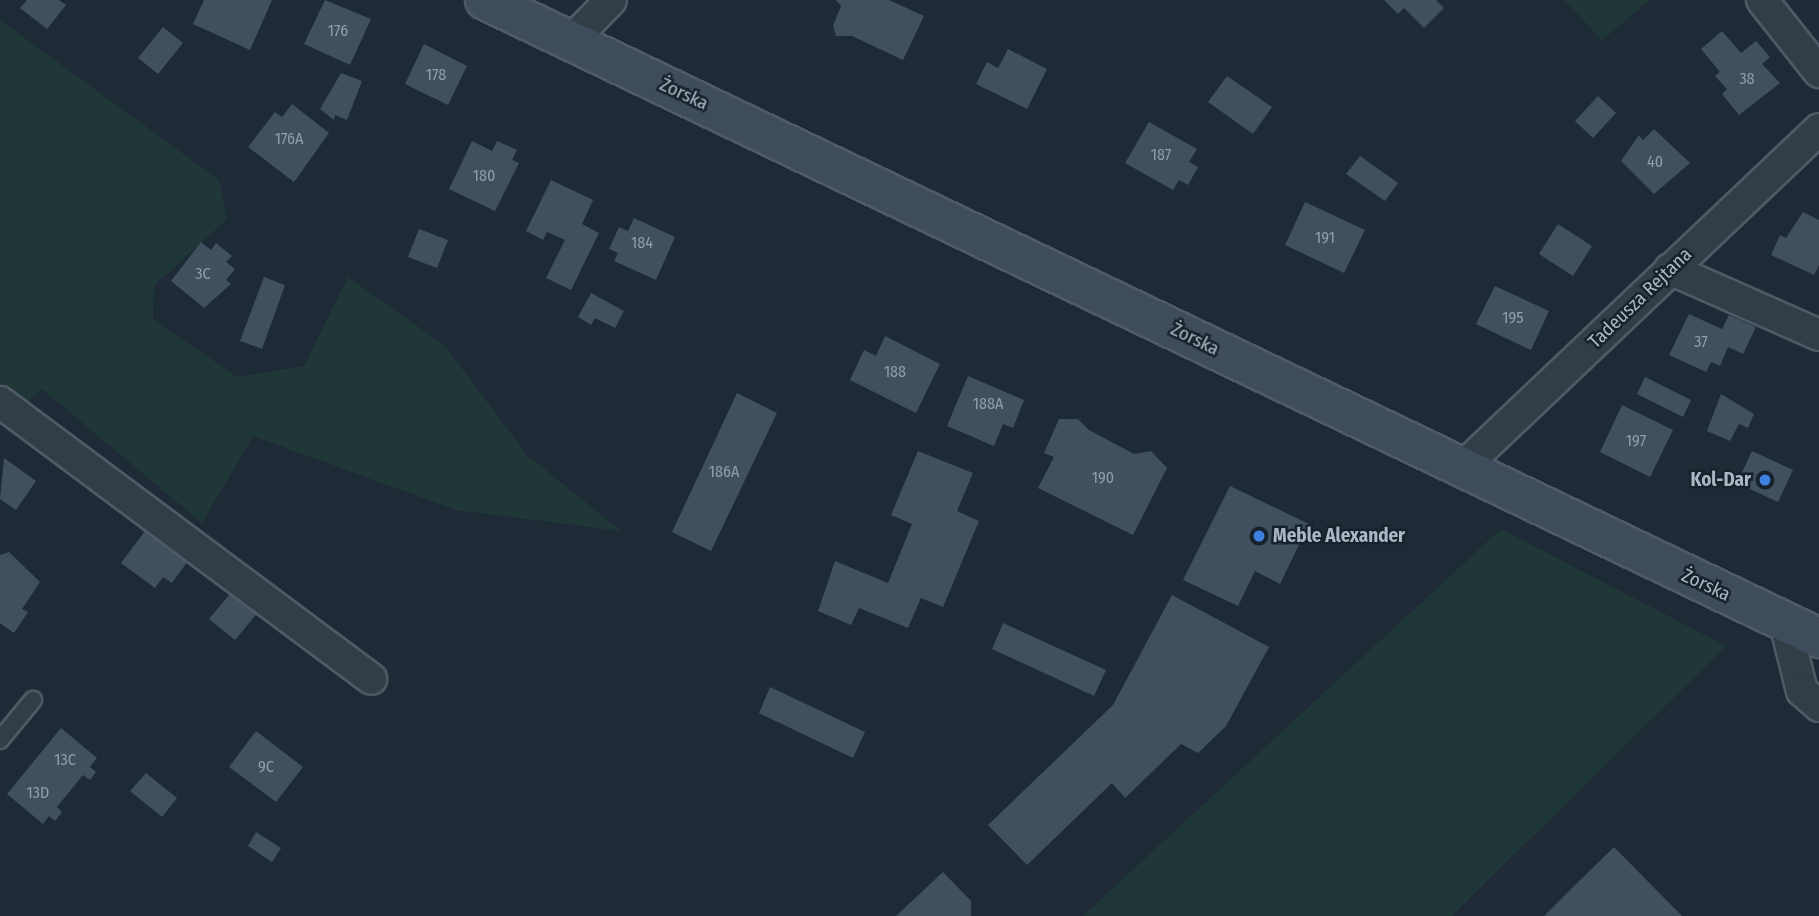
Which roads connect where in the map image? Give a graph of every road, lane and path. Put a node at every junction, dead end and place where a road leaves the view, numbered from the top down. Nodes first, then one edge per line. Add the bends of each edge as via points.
1 (485, 0) edge
2 (611, 0) edge
3 (1762, 0) edge
4 (571, 41) junction
5 (1819, 72) edge
6 (1819, 128) edge
7 (1670, 269) junction
8 (1819, 335) edge
9 (0, 402) edge
10 (1462, 468) junction
11 (1802, 631) edge
12 (372, 679) dead end
13 (33, 700) dead end
14 (1819, 706) edge
15 (0, 740) edge

1 - 4 main road, Żorska
2 - 4 street
3 - 5 street
4 - 10 main road, Żorska
6 - 7 street, Tadeusza Rejtana
7 - 8 street
7 - 10 street, Tadeusza Rejtana
9 - 12 street
10 - 11 main road, Żorska
11 - 14 street via 1801,691
13 - 15 lane

